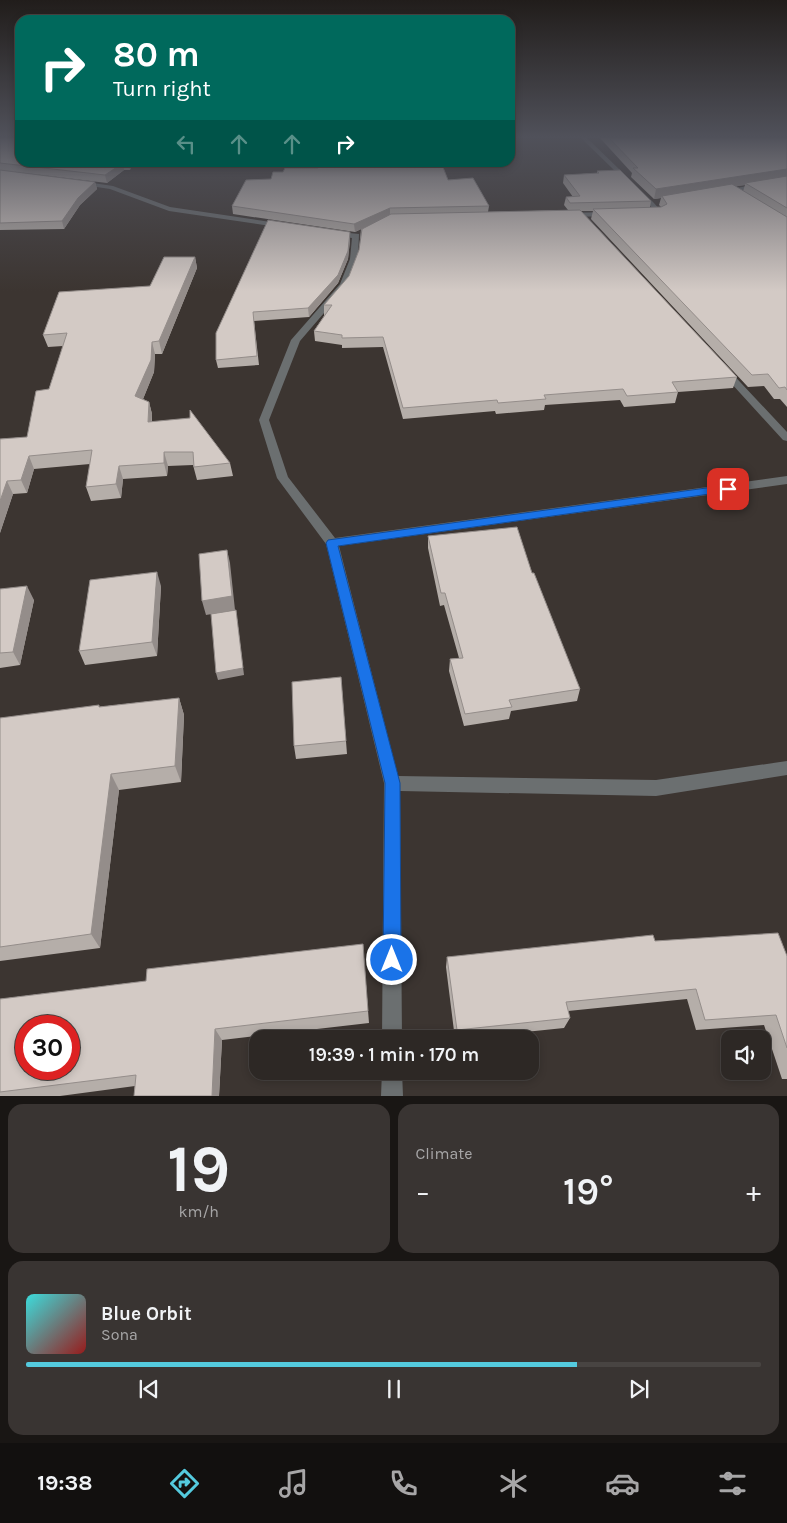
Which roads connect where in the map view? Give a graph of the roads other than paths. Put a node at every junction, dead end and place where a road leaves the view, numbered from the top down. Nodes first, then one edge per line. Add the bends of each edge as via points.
1 (116, 189) edge
2 (637, 189) edge
3 (729, 189) joint
4 (720, 191) edge
5 (738, 194) edge
6 (661, 201) edge
7 (651, 203) junction
8 (620, 214) edge
9 (640, 214) edge
10 (562, 215) edge
11 (297, 228) edge
12 (317, 230) edge
13 (714, 359) edge
14 (787, 438) edge
15 (787, 480) edge
16 (332, 543) junction
17 (787, 768) edge
18 (392, 783) junction
19 (392, 1030) edge
20 (392, 1080) edge
21 (392, 1096) edge

1 - 11 street via 169,210
2 - 7 street
3 - 4 street
3 - 5 street
6 - 7 street
7 - 9 street via 659,214
8 - 10 street via 585,218
12 - 16 street via 360,234 354,259 344,285 296,340 264,420 283,478
13 - 14 street
15 - 16 street
16 - 18 street
17 - 18 street via 656,788
18 - 19 street
20 - 21 street

